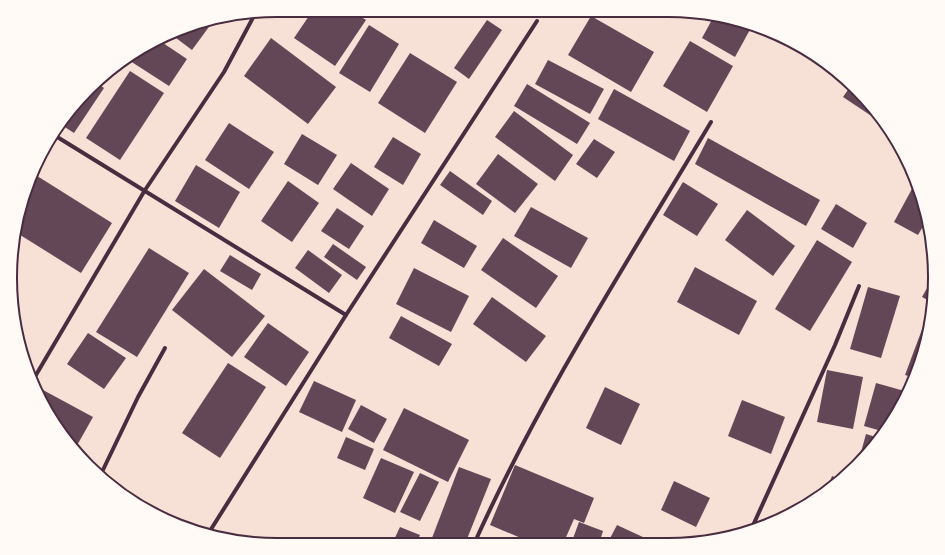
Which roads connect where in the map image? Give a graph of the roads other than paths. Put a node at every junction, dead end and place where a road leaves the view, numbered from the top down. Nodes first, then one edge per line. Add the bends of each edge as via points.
1 (254, 18) edge
2 (537, 21) dead end
3 (711, 122) dead end
4 (58, 137) edge
5 (145, 190) junction
6 (859, 286) dead end
7 (346, 315) junction
8 (165, 348) dead end
9 (36, 375) edge
10 (103, 470) edge
11 (754, 523) edge
12 (211, 529) edge
13 (477, 538) edge

1 - 5 street via 224,72
2 - 7 street
3 - 13 street via 572,353 499,489
4 - 5 street
5 - 7 street
5 - 9 street
6 - 11 street
7 - 12 street
8 - 10 street

